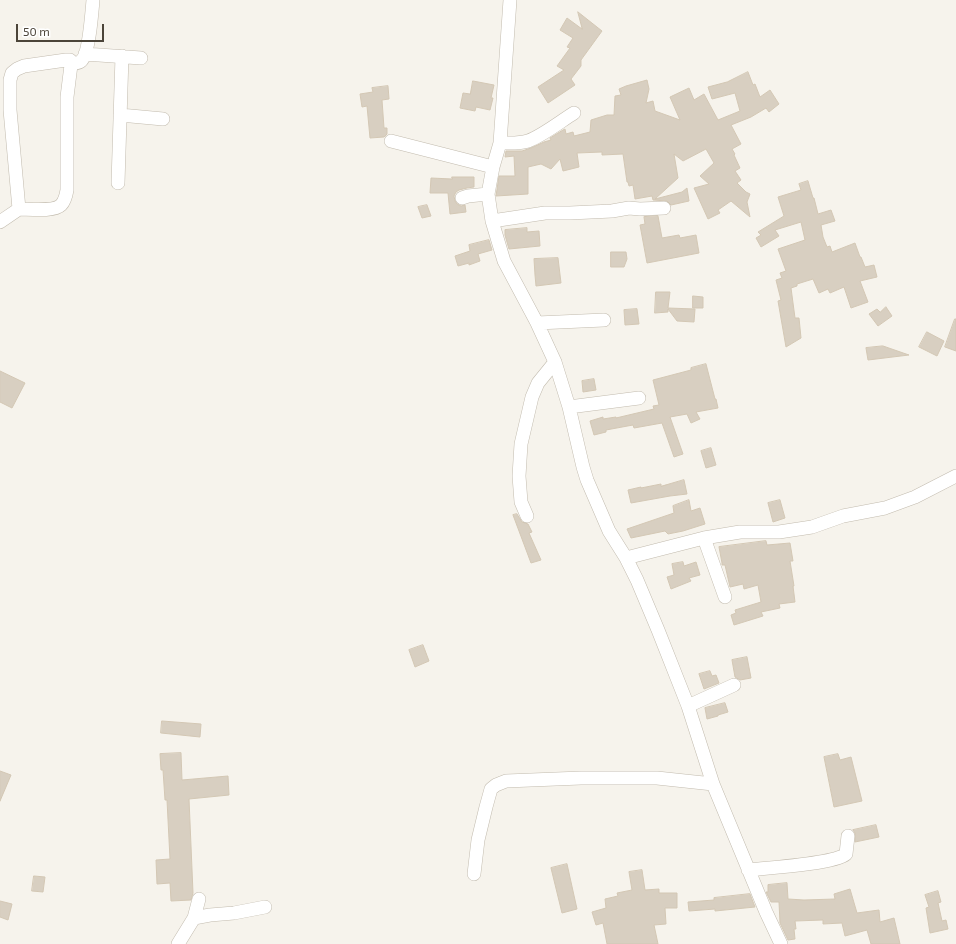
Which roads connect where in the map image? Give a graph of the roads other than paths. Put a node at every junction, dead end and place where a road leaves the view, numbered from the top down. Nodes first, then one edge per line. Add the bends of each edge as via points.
1 (93, 0) edge
2 (510, 0) edge
3 (84, 54) junction
4 (122, 56) junction
5 (141, 58) dead end
6 (69, 62) junction
7 (574, 113) dead end
8 (120, 115) junction
9 (163, 119) dead end
10 (391, 141) dead end
11 (500, 143) junction
12 (493, 167) junction
13 (118, 183) dead end
14 (488, 194) junction
15 (462, 198) dead end
16 (664, 208) dead end
17 (19, 209) junction
18 (492, 221) junction
19 (0, 222) edge
20 (604, 320) dead end
21 (537, 323) junction
22 (555, 362) junction
23 (639, 398) dead end
24 (569, 407) junction
25 (956, 476) edge
26 (527, 516) dead end
27 (704, 538) junction
28 (626, 558) junction
29 (725, 597) dead end
30 (734, 685) dead end
31 (688, 706) junction
32 (713, 784) junction
33 (848, 836) dead end
34 (748, 870) junction
35 (474, 874) dead end
36 (199, 899) dead end
37 (265, 907) dead end
38 (194, 918) junction
39 (178, 944) edge
40 (781, 944) edge

1 - 3 street via 92,24
2 - 11 street
3 - 4 street
3 - 6 street via 81,61
4 - 5 street
4 - 8 street
6 - 17 street via 65,200 60,206 51,209
6 - 17 street via 71,61 66,60 24,66 12,73 10,103
7 - 11 street via 528,141
8 - 9 street
8 - 13 street
10 - 12 street
11 - 12 street
12 - 14 street
14 - 15 street
14 - 18 street
16 - 18 street via 545,213
17 - 19 street
18 - 21 street via 504,261
20 - 21 street
21 - 22 street
22 - 24 street
22 - 26 street via 538,383 532,396 521,444 521,502
23 - 24 street
24 - 28 street via 587,480 609,531
25 - 27 street via 915,497 885,508 843,516 812,527 779,532 740,532
27 - 28 street
27 - 29 street
28 - 31 street
30 - 31 street
31 - 32 street
32 - 34 street
32 - 35 street via 657,778 506,781 491,790 478,840
33 - 34 street via 846,854 841,857 825,862
34 - 40 street
36 - 38 street
37 - 38 street
38 - 39 street

